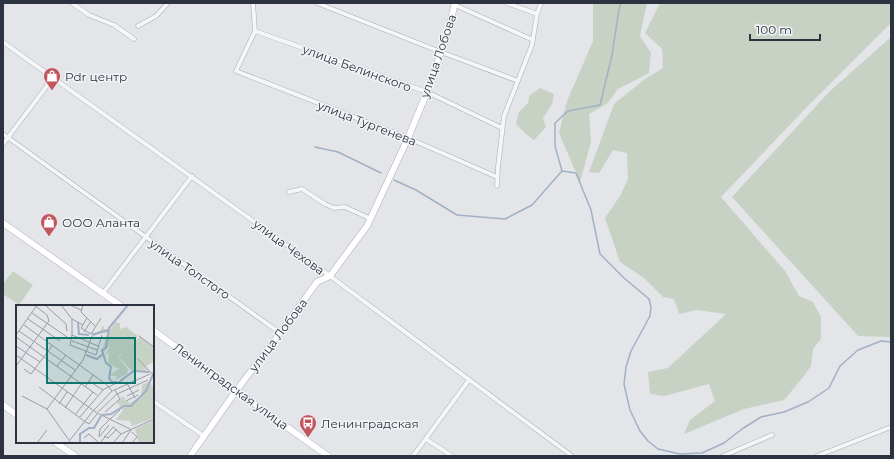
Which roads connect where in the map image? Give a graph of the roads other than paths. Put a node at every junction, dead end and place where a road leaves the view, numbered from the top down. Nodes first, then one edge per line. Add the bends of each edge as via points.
1 (72, 3) edge
2 (168, 3) edge
3 (253, 3) edge
4 (317, 3) edge
5 (507, 3) edge
6 (541, 3) edge
7 (455, 4) edge
8 (537, 14) junction
9 (138, 26) dead end
10 (254, 31) junction
11 (134, 39) dead end
12 (533, 40) junction
13 (3, 42) edge
14 (441, 52) junction
15 (53, 78) junction
16 (518, 81) junction
17 (427, 92) junction
18 (502, 128) junction
19 (3, 134) edge
20 (8, 138) junction
21 (408, 138) junction
22 (3, 144) edge
23 (192, 176) junction
24 (497, 177) junction
25 (497, 186) dead end
26 (289, 192) dead end
27 (371, 219) junction
28 (3, 223) edge
29 (146, 237) junction
30 (330, 276) junction
31 (104, 293) junction
32 (120, 305) edge
33 (154, 331) edge
34 (280, 333) junction
35 (469, 380) junction
36 (236, 391) junction
37 (154, 402) edge
38 (3, 405) edge
39 (16, 414) edge
40 (891, 427) edge
41 (772, 435) dead end
42 (204, 436) junction
43 (426, 439) junction
44 (56, 443) edge
45 (75, 456) edge
46 (190, 456) edge
47 (328, 456) edge
48 (413, 456) edge
49 (452, 456) edge
50 (572, 456) edge
51 (723, 456) edge
52 (817, 456) edge

1 - 11 street via 89,15 114,25
2 - 9 street via 156,16
3 - 10 street
4 - 14 street
5 - 8 street
6 - 8 street
7 - 12 street
7 - 14 street, улица Лобова
8 - 12 street
10 - 17 street, улица Белинского
10 - 21 street, улица Тургенева via 236,71
12 - 16 street
13 - 15 street, улица Чехова
14 - 16 street
14 - 17 street, улица Лобова
15 - 20 street
15 - 23 street, улица Чехова
16 - 18 street
17 - 18 street, улица Белинского
17 - 21 street, улица Лобова
18 - 24 street
19 - 20 street, улица Толстого
20 - 22 street
20 - 29 street, улица Толстого
21 - 24 street, улица Тургенева
21 - 27 street, улица Лобова
23 - 29 street
23 - 30 street, улица Чехова
24 - 25 street
26 - 27 street via 302,189 334,208 345,207
27 - 30 street, улица Лобова
28 - 31 street
29 - 31 street
29 - 34 street, улица Толстого
30 - 34 street, улица Лобова via 317,282
30 - 35 street, улица Чехова
31 - 32 street
33 - 36 street, Ленинградская улица
34 - 36 street, улица Лобова
35 - 43 street
35 - 50 street, улица Чехова
36 - 42 street, улица Лобова
36 - 47 street, Ленинградская улица
37 - 42 street
38 - 39 street
40 - 52 street
41 - 51 street
42 - 46 street, улица Лобова
43 - 48 street
43 - 49 street
44 - 45 street

